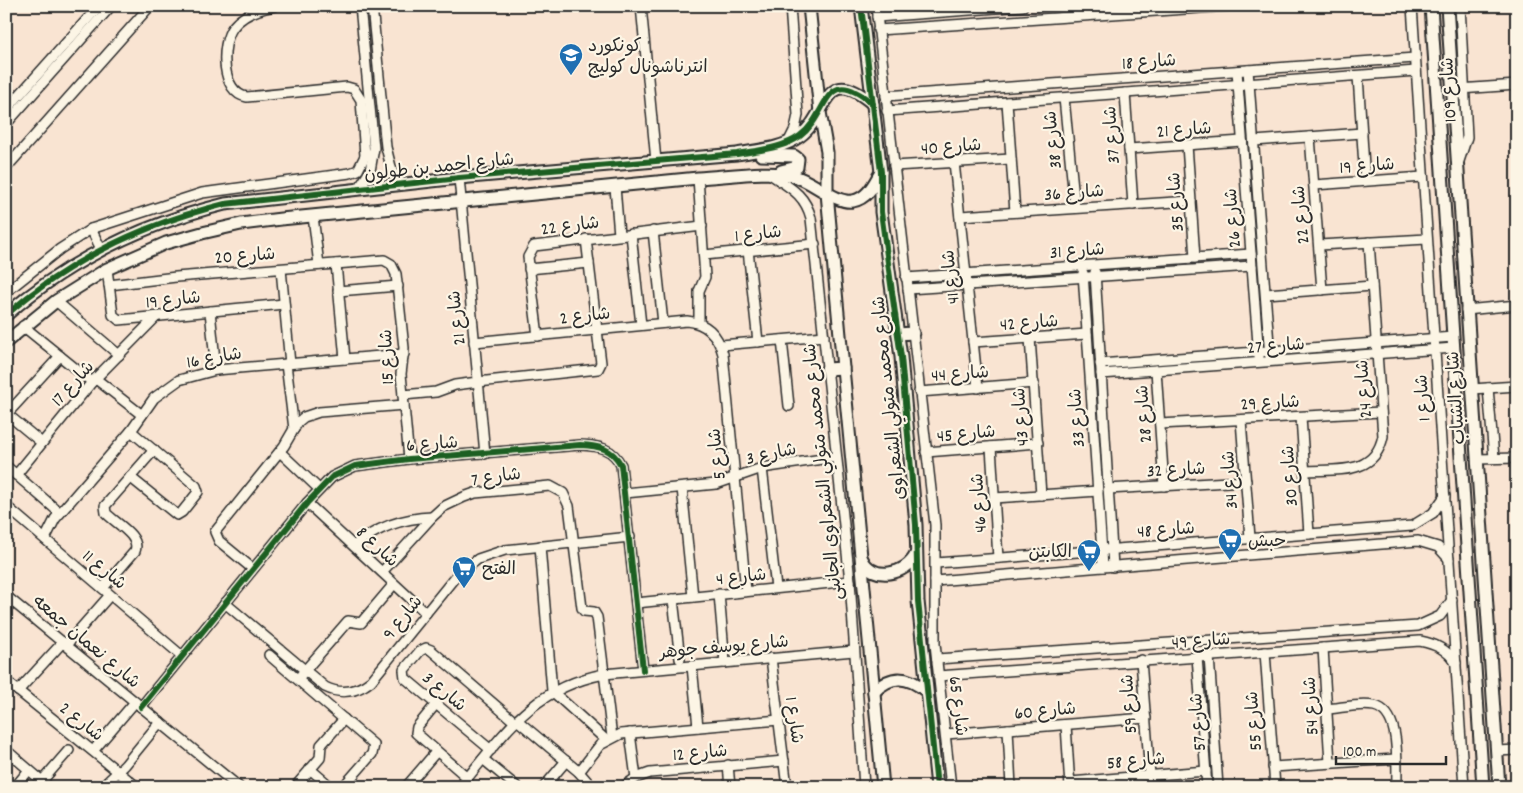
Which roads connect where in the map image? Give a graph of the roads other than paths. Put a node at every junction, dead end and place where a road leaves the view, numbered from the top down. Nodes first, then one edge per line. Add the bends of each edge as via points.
1 (99, 6) edge
2 (111, 6) edge
3 (274, 6) edge
4 (360, 6) edge
5 (372, 6) edge
6 (640, 6) edge
7 (790, 6) edge
8 (801, 6) edge
9 (809, 6) edge
10 (862, 6) edge
11 (876, 6) edge
12 (1022, 6) edge
13 (1230, 6) edge
14 (1412, 6) edge
15 (1431, 6) edge
16 (1447, 6) edge
17 (1460, 6) edge
18 (149, 7) edge
19 (990, 8) edge
20 (877, 17) junction
21 (810, 20) junction
22 (878, 30) junction
23 (1415, 58) junction
24 (1237, 70) junction
25 (1248, 70) junction
26 (1416, 71) junction
27 (1358, 76) junction
28 (1250, 84) junction
29 (1238, 85) junction
30 (1517, 85) edge
31 (1464, 89) junction
32 (1452, 90) junction
33 (1125, 94) junction
34 (886, 96) junction
35 (1064, 98) junction
36 (1007, 102) junction
37 (873, 104) junction
38 (6, 110) edge
39 (887, 111) junction
40 (820, 112) junction
41 (1452, 115) junction
42 (1438, 117) junction
43 (6, 124) edge
44 (1362, 133) junction
45 (1310, 137) junction
46 (1242, 141) junction
47 (1254, 141) junction
48 (788, 143) junction
49 (1187, 145) junction
50 (1129, 149) junction
51 (737, 154) junction
52 (1011, 159) junction
53 (656, 161) junction
54 (954, 162) junction
55 (894, 166) junction
56 (6, 168) edge
57 (1456, 169) junction
58 (881, 172) junction
59 (770, 174) junction
60 (1423, 177) junction
61 (458, 178) junction
62 (698, 178) junction
63 (1365, 181) junction
64 (404, 185) junction
65 (1314, 185) junction
66 (615, 186) junction
67 (358, 190) junction
68 (827, 193) junction
69 (461, 201) junction
70 (1191, 201) junction
71 (1133, 205) junction
72 (1075, 208) junction
73 (1015, 212) junction
74 (313, 216) junction
75 (960, 216) junction
76 (702, 226) junction
77 (91, 229) junction
78 (653, 231) junction
79 (631, 234) junction
80 (619, 235) junction
81 (586, 239) junction
82 (1427, 239) junction
83 (1369, 242) junction
84 (815, 244) junction
85 (1319, 245) junction
86 (101, 249) junction
87 (748, 250) junction
88 (1251, 254) junction
89 (704, 255) junction
90 (1195, 258) junction
91 (384, 260) joint
92 (589, 263) junction
93 (336, 264) junction
94 (319, 265) junction
95 (1094, 265) junction
96 (1082, 266) junction
97 (1252, 266) junction
98 (281, 269) junction
99 (529, 269) junction
100 (107, 270) junction
101 (966, 274) junction
102 (1095, 276) junction
103 (1083, 277) junction
104 (906, 278) junction
105 (109, 285) junction
106 (967, 285) junction
107 (398, 286) junction
108 (1372, 286) junction
109 (908, 289) junction
110 (1322, 290) junction
111 (338, 291) junction
112 (6, 292) edge
113 (1266, 294) junction
114 (56, 301) junction
115 (284, 304) junction
116 (1517, 305) edge
117 (1466, 310) junction
118 (210, 311) junction
119 (6, 315) edge
120 (156, 317) junction
121 (663, 323) junction
122 (699, 323) junction
123 (641, 325) junction
124 (23, 326) junction
125 (597, 330) junction
126 (913, 333) junction
127 (898, 334) junction
128 (1087, 334) junction
129 (538, 336) junction
130 (824, 336) junction
131 (1030, 338) junction
132 (1434, 338) junction
133 (782, 340) junction
134 (6, 342) edge
135 (474, 342) junction
136 (758, 342) junction
137 (973, 342) junction
138 (1376, 343) junction
139 (1453, 343) junction
140 (721, 345) junction
141 (1435, 350) junction
142 (1270, 351) junction
143 (1258, 352) junction
144 (404, 354) junction
145 (1377, 354) junction
146 (119, 355) junction
147 (60, 356) junction
148 (345, 359) junction
149 (1271, 362) junction
150 (1259, 363) junction
151 (288, 364) junction
152 (1100, 364) junction
153 (843, 368) junction
154 (827, 369) junction
155 (216, 370) junction
156 (1156, 370) junction
157 (1101, 374) junction
158 (94, 380) junction
159 (478, 382) junction
160 (1034, 384) junction
161 (1517, 386) edge
162 (978, 388) junction
163 (1488, 388) junction
164 (1472, 389) junction
165 (920, 392) junction
166 (403, 394) junction
167 (404, 406) junction
168 (789, 406) dead end
169 (1382, 412) junction
170 (7, 415) edge
171 (142, 415) junction
172 (1301, 417) junction
173 (1241, 420) junction
174 (1160, 424) junction
175 (294, 428) junction
176 (131, 431) junction
177 (42, 443) junction
178 (1038, 443) junction
179 (991, 447) junction
180 (154, 450) junction
181 (280, 452) junction
182 (926, 452) junction
183 (485, 454) junction
184 (836, 458) junction
185 (1494, 458) junction
186 (409, 459) junction
187 (1478, 459) junction
188 (1514, 459) edge
189 (6, 466) edge
190 (762, 468) junction
191 (1304, 471) junction
192 (16, 475) junction
193 (130, 477) junction
194 (735, 479) junction
195 (1246, 481) junction
196 (1164, 486) junction
197 (320, 488) junction
198 (682, 488) junction
199 (1108, 489) junction
200 (1098, 490) junction
201 (625, 493) junction
202 (1041, 494) junction
203 (1445, 496) junction
204 (994, 498) junction
205 (307, 503) junction
206 (6, 506) edge
207 (1480, 507) junction
208 (1464, 508) junction
209 (60, 512) junction
210 (432, 517) junction
211 (1309, 534) junction
212 (630, 537) junction
213 (1250, 538) junction
214 (45, 539) junction
215 (574, 543) junction
216 (354, 546) junction
217 (540, 546) junction
218 (1112, 549) junction
219 (917, 550) junction
220 (1101, 550) junction
221 (861, 558) junction
222 (998, 558) junction
223 (1449, 560) junction
224 (962, 561) junction
225 (936, 563) junction
226 (1103, 567) junction
227 (1113, 567) junction
228 (253, 568) junction
229 (382, 572) junction
230 (963, 579) junction
231 (850, 581) junction
232 (935, 581) junction
233 (394, 584) junction
234 (103, 588) junction
235 (776, 588) junction
236 (746, 592) junction
237 (719, 594) junction
238 (110, 595) junction
239 (6, 596) edge
240 (694, 597) junction
241 (673, 599) junction
242 (1452, 600) junction
243 (636, 602) junction
244 (225, 604) junction
245 (426, 613) junction
246 (64, 644) junction
247 (1323, 648) junction
248 (854, 650) junction
249 (1264, 652) junction
250 (269, 655) dead end
251 (182, 656) junction
252 (1198, 656) junction
253 (1209, 656) junction
254 (959, 657) junction
255 (680, 658) dead end
256 (771, 658) junction
257 (937, 659) junction
258 (1141, 660) junction
259 (725, 663) junction
260 (1456, 664) junction
261 (692, 666) junction
262 (643, 670) junction
263 (305, 671) junction
264 (960, 673) junction
265 (604, 674) junction
266 (938, 676) junction
267 (298, 679) junction
268 (6, 681) edge
269 (18, 691) junction
270 (552, 691) junction
271 (874, 692) junction
272 (926, 692) junction
273 (138, 704) junction
274 (436, 704) junction
275 (1327, 709) junction
276 (1146, 718) junction
277 (344, 719) junction
278 (779, 720) junction
279 (516, 721) junction
280 (160, 722) junction
281 (1066, 724) junction
282 (698, 727) junction
283 (1008, 729) junction
284 (630, 733) junction
285 (946, 734) junction
286 (609, 739) junction
287 (6, 750) edge
288 (69, 750) dead end
289 (491, 750) junction
290 (1517, 750) edge
291 (93, 751) junction
292 (1497, 751) junction
293 (436, 752) junction
294 (483, 759) junction
295 (1395, 759) junction
296 (566, 761) junction
297 (784, 761) junction
298 (1330, 763) junction
299 (728, 766) junction
300 (1273, 767) junction
301 (310, 769) junction
302 (30, 770) junction
303 (119, 771) junction
304 (1206, 771) junction
305 (579, 772) junction
306 (1150, 775) junction
307 (468, 778) junction
308 (636, 778) junction
309 (45, 784) edge
310 (1070, 784) edge
311 (15, 787) edge
312 (102, 787) edge
313 (137, 787) edge
314 (239, 787) edge
315 (295, 787) edge
316 (331, 787) edge
317 (343, 787) edge
318 (406, 787) edge
319 (460, 787) edge
320 (517, 787) edge
321 (544, 787) edge
322 (592, 787) edge
323 (623, 787) edge
324 (730, 787) edge
325 (788, 787) edge
326 (864, 787) edge
327 (883, 787) edge
328 (937, 787) edge
329 (951, 787) edge
330 (1011, 787) edge
331 (1207, 787) edge
332 (1218, 787) edge
333 (1275, 787) edge
334 (1397, 787) edge
335 (1464, 787) edge
336 (1483, 787) edge
337 (1499, 787) edge

1 - 38 street
2 - 43 street
3 - 77 street via 251,12 228,35 224,46 232,89 239,96 247,97 347,87 354,89 361,100 363,164 350,173 202,193
4 - 67 street via 374,148 370,171
5 - 64 street via 386,147 392,171
6 - 53 street
7 - 48 street via 798,115
8 - 21 street
9 - 21 street
10 - 37 street, شارع محمد متولي الشعراوى
11 - 20 street
12 - 19 street
13 - 22 street
14 - 23 street, شارع 1
15 - 42 street, شارع الشباب
16 - 32 street, شارع الشباب
17 - 31 street, شارع 109
18 - 56 street
19 - 20 street
20 - 22 street
21 - 40 street
22 - 34 street, شارع 65
23 - 25 street, شارع 18
23 - 26 street, شارع 1
24 - 25 street, شارع 18
24 - 29 street, شارع 26
24 - 34 street, شارع 18
25 - 28 street, شارع 26
26 - 27 street, شارع 18
26 - 60 street, شارع 1
27 - 28 street, شارع 18
27 - 44 street
28 - 29 street, شارع 18
28 - 47 street, شارع 26
29 - 33 street, شارع 18
29 - 46 street, شارع 26
30 - 31 street
31 - 32 street
31 - 57 street, شارع 109 via 1467,137
32 - 41 street, شارع الشباب
33 - 35 street, شارع 18
33 - 50 street, شارع 37
34 - 39 street, شارع 65
35 - 36 street, شارع 18
35 - 72 street, شارع 38
36 - 39 street, شارع 18
36 - 52 street
37 - 40 street, شارع احمد بن طولون via 847,88 837,89 828,95
37 - 58 street, شارع محمد متولي الشعراوى
39 - 55 street, شارع 65
40 - 48 street, شارع احمد بن طولون via 810,127
40 - 68 street via 826,152
41 - 42 street
41 - 57 street, شارع الشباب
42 - 139 street, شارع الشباب
44 - 45 street
44 - 63 street
45 - 47 street
45 - 65 street, شارع 22
46 - 49 street, شارع 21
46 - 88 street, شارع 26
47 - 113 street, شارع 26
48 - 51 street, شارع احمد بن طولون
49 - 50 street, شارع 21
49 - 70 street, شارع 35
50 - 71 street, شارع 37
51 - 53 street, شارع احمد بن طولون
51 - 59 street via 794,156 798,159 797,167
52 - 54 street, شارع 40
52 - 73 street
53 - 61 street, شارع احمد بن طولون
54 - 55 street, شارع 40
54 - 75 street, شارع 41
55 - 104 street, شارع 65
57 - 117 street, شارع الشباب
58 - 68 street, شارع احمد بن طولون via 867,194 854,201 840,201
58 - 127 street, شارع محمد متولي الشعراوى via 881,212
59 - 62 street, شارع احمد بن طولون
59 - 68 street, شارع احمد بن طولون via 801,178
59 - 84 street, شارع محمد متولي الشعراوى الجانبى via 805,201
60 - 63 street, شارع 19
60 - 82 street, شارع 1
61 - 64 street, شارع احمد بن طولون
61 - 69 street, شارع 21
62 - 66 street, شارع احمد بن طولون
62 - 76 street
63 - 65 street, شارع 19
64 - 67 street, شارع احمد بن طولون
65 - 85 street, شارع 22
66 - 69 street, شارع احمد بن طولون
66 - 80 street
67 - 86 street, شارع احمد بن طولون via 225,204 151,226
68 - 153 street
69 - 74 street, شارع احمد بن طولون
69 - 135 street, شارع 21
70 - 71 street, شارع 36
70 - 90 street, شارع 35
71 - 72 street, شارع 36
72 - 73 street, شارع 36
73 - 75 street, شارع 36
74 - 94 street
74 - 100 street, شارع احمد بن طولون via 241,224 202,233 166,243
75 - 101 street, شارع 41
76 - 78 street, شارع 22
76 - 89 street
77 - 86 street
77 - 112 street via 53,254
78 - 79 street, شارع 22
78 - 121 street
79 - 80 street, شارع 22
79 - 123 street
80 - 81 street, شارع 22
81 - 92 street
81 - 99 street, شارع 22 via 534,246 528,253
82 - 83 street
82 - 132 street, شارع 1
83 - 85 street
83 - 108 street, شارع 24
84 - 87 street, شارع 1
84 - 130 street, شارع محمد متولي الشعراوى الجانبى
85 - 110 street, شارع 22
86 - 119 street, شارع احمد بن طولون via 49,280
87 - 89 street, شارع 1
87 - 136 street
88 - 90 street, شارع 31
88 - 97 street, شارع 26
89 - 122 street via 706,277 699,291
90 - 95 street, شارع 31
91 - 93 street, شارع 20
91 - 107 street, شارع 15 via 395,270
92 - 99 street
92 - 125 street
93 - 94 street, شارع 20
93 - 111 street
94 - 98 street, شارع 20
95 - 96 street, شارع 31
95 - 102 street, شارع 33
96 - 101 street, شارع 31
96 - 103 street, شارع 33
97 - 102 street, شارع 31
97 - 143 street, شارع 26
98 - 105 street, شارع 20
98 - 115 street
99 - 129 street, شارع 22
100 - 105 street, شارع 19
100 - 114 street, شارع احمد بن طولون
101 - 104 street, شارع 31
101 - 106 street, شارع 41
102 - 103 street, شارع 31
102 - 152 street, شارع 33
103 - 106 street, شارع 31
103 - 128 street, شارع 33
104 - 109 street, شارع 65
105 - 120 street, شارع 19 via 113,315 117,320
106 - 109 street, شارع 31
106 - 137 street, شارع 41
107 - 111 street
107 - 144 street, شارع 15
108 - 110 street
108 - 138 street, شارع 24
109 - 126 street, شارع 65
110 - 113 street
111 - 148 street
113 - 142 street, شارع 26
114 - 124 street, شارع احمد بن طولون
114 - 146 street
115 - 118 street, شارع 19
115 - 151 street
116 - 117 street
117 - 164 street, شارع الشباب
118 - 120 street, شارع 19
118 - 155 street
120 - 146 street, شارع 17
121 - 122 street, شارع 2
121 - 123 street, شارع 2
122 - 140 street via 712,331
123 - 125 street, شارع 2
124 - 134 street, شارع احمد بن طولون
124 - 147 street
125 - 129 street, شارع 2
125 - 159 street via 601,362 595,370
126 - 127 street
126 - 165 street, شارع 65
127 - 219 street, شارع محمد متولي الشعراوى
128 - 131 street, شارع 42
128 - 200 street, شارع 33
129 - 135 street, شارع 2
130 - 133 street
130 - 154 street, شارع محمد متولي الشعراوى الجانبى
131 - 137 street, شارع 42
131 - 160 street, شارع 43
132 - 138 street, شارع 27
132 - 139 street, شارع 27
132 - 141 street, شارع 1
133 - 136 street
133 - 168 street
135 - 159 street, شارع 21
136 - 140 street
137 - 162 street, شارع 41
138 - 142 street, شارع 27
138 - 145 street, شارع 24
139 - 141 street, شارع 27
139 - 208 street, شارع الشباب
140 - 194 street, شارع 5
141 - 145 street, شارع 27
141 - 203 street, شارع 1
142 - 143 street, شارع 27
142 - 149 street, شارع 26
143 - 150 street, شارع 26
143 - 152 street, شارع 27
144 - 148 street, شارع 16
144 - 166 street, شارع 15 via 401,369
145 - 149 street, شارع 27
145 - 169 street, شارع 24
146 - 158 street, شارع 17
147 - 158 street
147 - 170 street
148 - 151 street, شارع 16
149 - 150 street, شارع 27
150 - 156 street, شارع 27
151 - 155 street, شارع 16
151 - 175 street
152 - 157 street, شارع 33
153 - 154 street
153 - 221 street
154 - 184 street, شارع محمد متولي الشعراوى الجانبى
155 - 171 street, شارع 16 via 188,376 170,385 154,398
156 - 157 street, شارع 27
156 - 174 street, شارع 28
157 - 199 street, شارع 33
158 - 171 street
158 - 177 street, شارع 17
159 - 166 street via 436,392
159 - 183 street, شارع 21
160 - 162 street, شارع 44
160 - 178 street, شارع 43
161 - 163 street
162 - 165 street, شارع 44
163 - 164 street
163 - 185 street
164 - 187 street, شارع الشباب
165 - 182 street, شارع 65
166 - 167 street, شارع 15
167 - 175 street via 311,413
167 - 186 street, شارع 15
169 - 172 street, شارع 29
169 - 191 street, شارع 24 via 1381,446 1368,463 1359,467
170 - 177 street
171 - 176 street, شارع 16
172 - 173 street, شارع 29
172 - 191 street, شارع 30
173 - 174 street, شارع 29
173 - 195 street, شارع 34
174 - 196 street, شارع 28
175 - 181 street
176 - 180 street
176 - 209 street, شارع 16
177 - 192 street, شارع 17
178 - 179 street, شارع 45
178 - 202 street, شارع 43
179 - 182 street, شارع 45
179 - 204 street, شارع 46
180 - 193 street
180 - 193 street via 197,487 198,494 182,512 174,514
181 - 197 street
181 - 228 street via 216,532 219,541
182 - 225 street, شارع 65
183 - 186 street, شارع 6
183 - 201 street, شارع 6 via 580,445 604,447 621,465
184 - 190 street, شارع 3
184 - 231 street, شارع محمد متولي الشعراوى الجانبى
185 - 187 street
185 - 188 street
186 - 197 street, شارع 6 via 347,469
187 - 207 street, شارع الشباب
189 - 192 street
190 - 194 street, شارع 3
190 - 235 street
191 - 211 street, شارع 30
192 - 209 street
193 - 234 street via 104,508 107,515 134,538 136,548
194 - 198 street, شارع 3
194 - 236 street, شارع 5
195 - 196 street, شارع 32
195 - 213 street, شارع 34
196 - 199 street, شارع 32
197 - 205 street, شارع 6
198 - 201 street, شارع 3
198 - 240 street
199 - 218 street, شارع 33
200 - 202 street
200 - 220 street, شارع 33
201 - 212 street, شارع 6
202 - 204 street
203 - 211 street, شارع 48 via 1433,513 1412,526
203 - 223 street, شارع 1
204 - 222 street, شارع 46
205 - 216 street, شارع 8
205 - 228 street, شارع 6
206 - 214 street, شارع 11
207 - 208 street
207 - 292 street, شارع الشباب
208 - 336 street, شارع الشباب
209 - 214 street, شارع 16
210 - 215 street, شارع 7 via 453,501 475,493 550,486 567,499
210 - 216 street via 390,524
210 - 229 street, شارع 7
211 - 213 street, شارع 48
212 - 215 street, شارع 9
212 - 243 street, شارع 6
213 - 218 street, شارع 48
214 - 234 street, شارع 11
215 - 217 street, شارع 9
215 - 265 street, شارع 7 via 581,606 584,611 597,615
216 - 229 street, شارع 8
217 - 245 street, شارع 9 via 505,550 478,558 456,576
217 - 270 street
218 - 220 street, شارع 48
218 - 227 street, شارع 33
219 - 221 street via 912,562 893,572 870,571
219 - 272 street, شارع محمد متولي الشعراوى
220 - 222 street, شارع 48
220 - 226 street, شارع 33
221 - 271 street
222 - 224 street, شارع 48
223 - 227 street, شارع 48 via 1438,547 1418,542
223 - 242 street, شارع 1
224 - 225 street, شارع 48
224 - 230 street
225 - 232 street, شارع 65
226 - 227 street, شارع 48
226 - 230 street, شارع 48
228 - 244 street, شارع 6
229 - 233 street, شارع 8
230 - 232 street, شارع 48
231 - 235 street, شارع 4
231 - 248 street, شارع محمد متولي الشعراوى الجانبى
232 - 257 street, شارع 65
233 - 245 street, شارع 8
233 - 263 street via 362,622 348,620
234 - 238 street, شارع 11
235 - 236 street, شارع 4
236 - 237 street, شارع 4
237 - 240 street, شارع 4
237 - 259 street
238 - 246 street
238 - 251 street, شارع 11
239 - 246 street, شارع نعمان جمعه
240 - 241 street, شارع 4
241 - 243 street, شارع 4
241 - 255 street
242 - 254 street, شارع 49 via 1440,616 1418,626
242 - 260 street, شارع 1
243 - 262 street, شارع 6
244 - 251 street, شارع 6
244 - 263 street, شارع 9
245 - 263 street, شارع 9 via 371,681 361,688 342,692 330,690
246 - 269 street
246 - 273 street, شارع نعمان جمعه
247 - 249 street, شارع 49
247 - 260 street, شارع 49 via 1420,641 1443,648
247 - 275 street, شارع 54
248 - 256 street, شارع يوسف جوهر
248 - 326 street, شارع محمد متولي الشعراوى الجانبى
249 - 253 street, شارع 49
249 - 300 street, شارع 55
250 - 267 street
251 - 273 street, شارع 6
252 - 253 street, شارع 49
252 - 258 street, شارع 49
252 - 304 street, شارع 57
253 - 332 street, شارع 57
254 - 257 street, شارع 49
254 - 264 street
256 - 259 street, شارع يوسف جوهر
256 - 278 street, شارع 1
257 - 266 street, شارع 65
258 - 264 street, شارع 49
258 - 276 street, شارع 59
259 - 261 street, شارع يوسف جوهر
260 - 335 street, شارع 1
261 - 262 street, شارع يوسف جوهر
261 - 282 street
262 - 265 street, شارع يوسف جوهر
263 - 267 street
264 - 266 street, شارع 49
265 - 270 street, شارع يوسف جوهر
265 - 286 street
266 - 285 street, شارع 65
267 - 277 street
268 - 269 street, شارع 2
269 - 291 street, شارع 2
270 - 279 street, شارع يوسف جوهر
270 - 286 street
271 - 272 street via 889,680 899,678 909,680
271 - 327 street
272 - 328 street, شارع محمد متولي الشعراوى
273 - 280 street, شارع نعمان جمعه
273 - 291 street, شارع 6
274 - 279 street, شارع 3 via 403,675 420,651 426,648
274 - 289 street, شارع 3
274 - 293 street via 416,731
275 - 295 street via 1373,705 1382,709 1394,725
275 - 298 street, شارع 54
276 - 281 street, شارع 60
276 - 306 street, شارع 59
277 - 301 street via 322,743 320,757
277 - 317 street via 374,747 372,754
278 - 282 street
278 - 297 street, شارع 1
279 - 289 street, شارع يوسف جوهر
279 - 296 street
280 - 303 street
280 - 314 street, شارع نعمان جمعه
281 - 283 street, شارع 60
281 - 310 street
282 - 284 street
283 - 285 street, شارع 60
283 - 330 street
284 - 286 street
284 - 308 street
285 - 329 street, شارع 65
286 - 305 street
287 - 302 street
288 - 309 street
289 - 294 street, شارع يوسف جوهر
290 - 292 street
291 - 303 street, شارع 2
292 - 337 street, شارع الشباب
293 - 307 street
293 - 318 street
294 - 307 street, شارع يوسف جوهر
294 - 320 street
295 - 298 street
295 - 334 street
296 - 305 street
296 - 321 street
297 - 299 street, شارع 12
297 - 325 street, شارع 1
298 - 300 street
299 - 308 street, شارع 12 via 650,773
299 - 324 street
300 - 333 street, شارع 55
301 - 315 street
301 - 316 street
302 - 309 street
302 - 311 street
303 - 312 street
303 - 313 street, شارع 2
304 - 306 street, شارع 58
304 - 331 street, شارع 57
305 - 322 street
306 - 310 street, شارع 58
307 - 319 street, شارع يوسف جوهر
308 - 323 street, شارع 12

